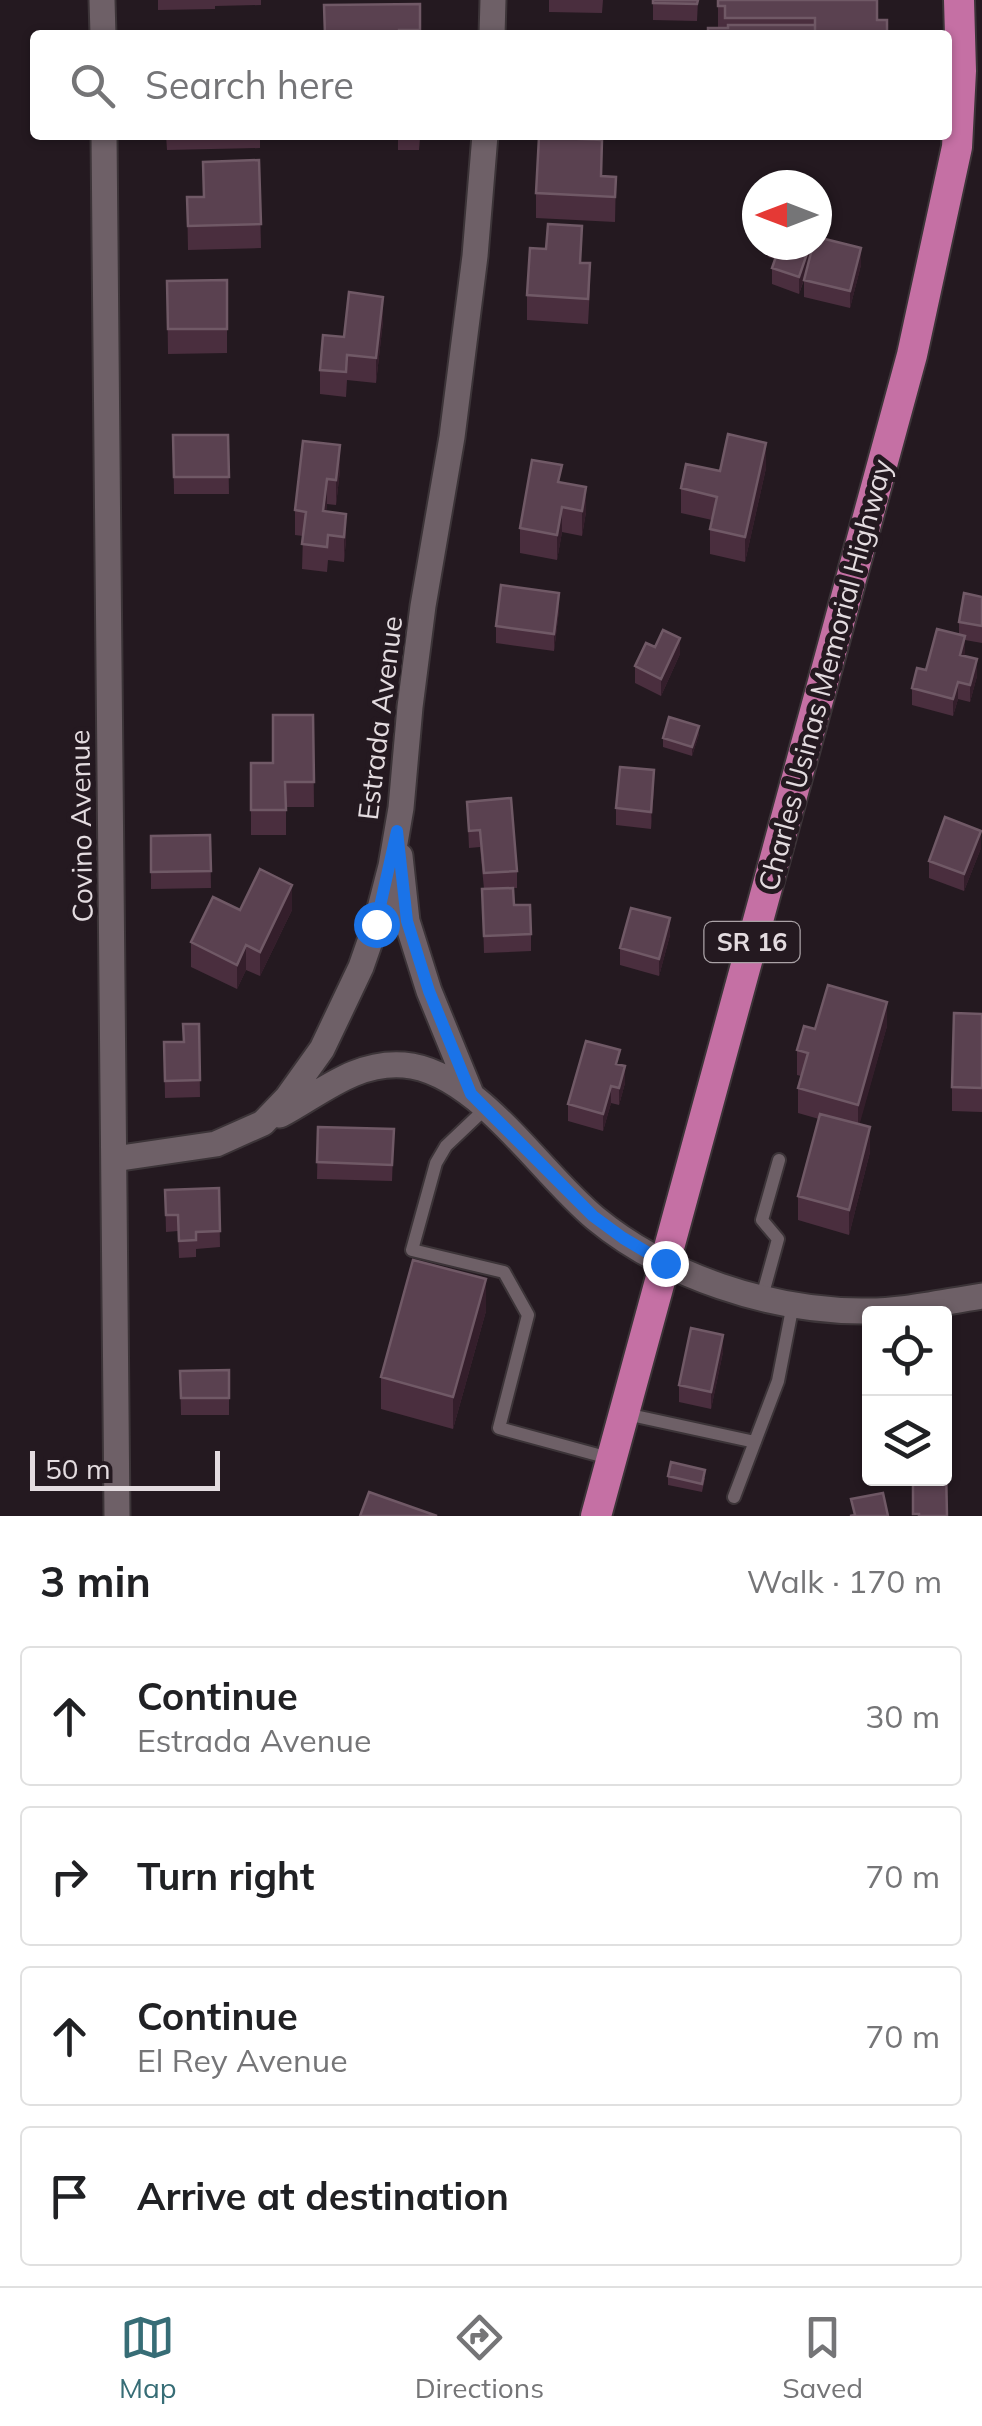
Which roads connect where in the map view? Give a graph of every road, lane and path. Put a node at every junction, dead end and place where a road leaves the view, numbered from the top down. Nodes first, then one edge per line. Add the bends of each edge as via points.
1 (102, 0) edge
2 (494, 0) edge
3 (959, 0) edge
4 (103, 30) edge
5 (492, 30) edge
6 (972, 71) edge
7 (104, 140) edge
8 (485, 140) edge
9 (397, 831) junction
10 (479, 1101) junction
11 (263, 1124) junction
12 (114, 1159) junction
13 (779, 1160) dead end
14 (665, 1263) junction
15 (982, 1296) edge
16 (762, 1297) junction
17 (792, 1304) junction
18 (624, 1413) junction
19 (755, 1442) junction
20 (612, 1459) junction
21 (734, 1498) dead end
22 (117, 1516) edge
23 (596, 1516) edge

1 - 4 street
2 - 5 street
3 - 6 highway, Charles Usinas Memorial Highway / SR 16
6 - 14 highway, Charles Usinas Memorial Highway / SR 16 via 912,355
7 - 12 street, Covino Avenue
8 - 9 street, Estrada Avenue via 473,274
9 - 10 street via 407,921 429,991
9 - 11 street, Estrada Avenue via 361,967 322,1049
10 - 11 street via 433,1071 373,1066
10 - 14 street via 593,1216
10 - 20 lane via 436,1163 412,1250 504,1272 528,1315 499,1428
11 - 12 street, Estrada Avenue via 216,1144
12 - 22 street, Covino Avenue
13 - 16 lane via 762,1220 778,1239
14 - 16 street
14 - 18 highway, Charles Usinas Memorial Highway / SR 16
15 - 17 street via 880,1310
16 - 17 street
17 - 19 lane via 778,1381
18 - 19 lane
18 - 20 highway, Charles Usinas Memorial Highway / SR 16
19 - 21 lane
20 - 23 highway, Charles Usinas Memorial Highway / SR 16

